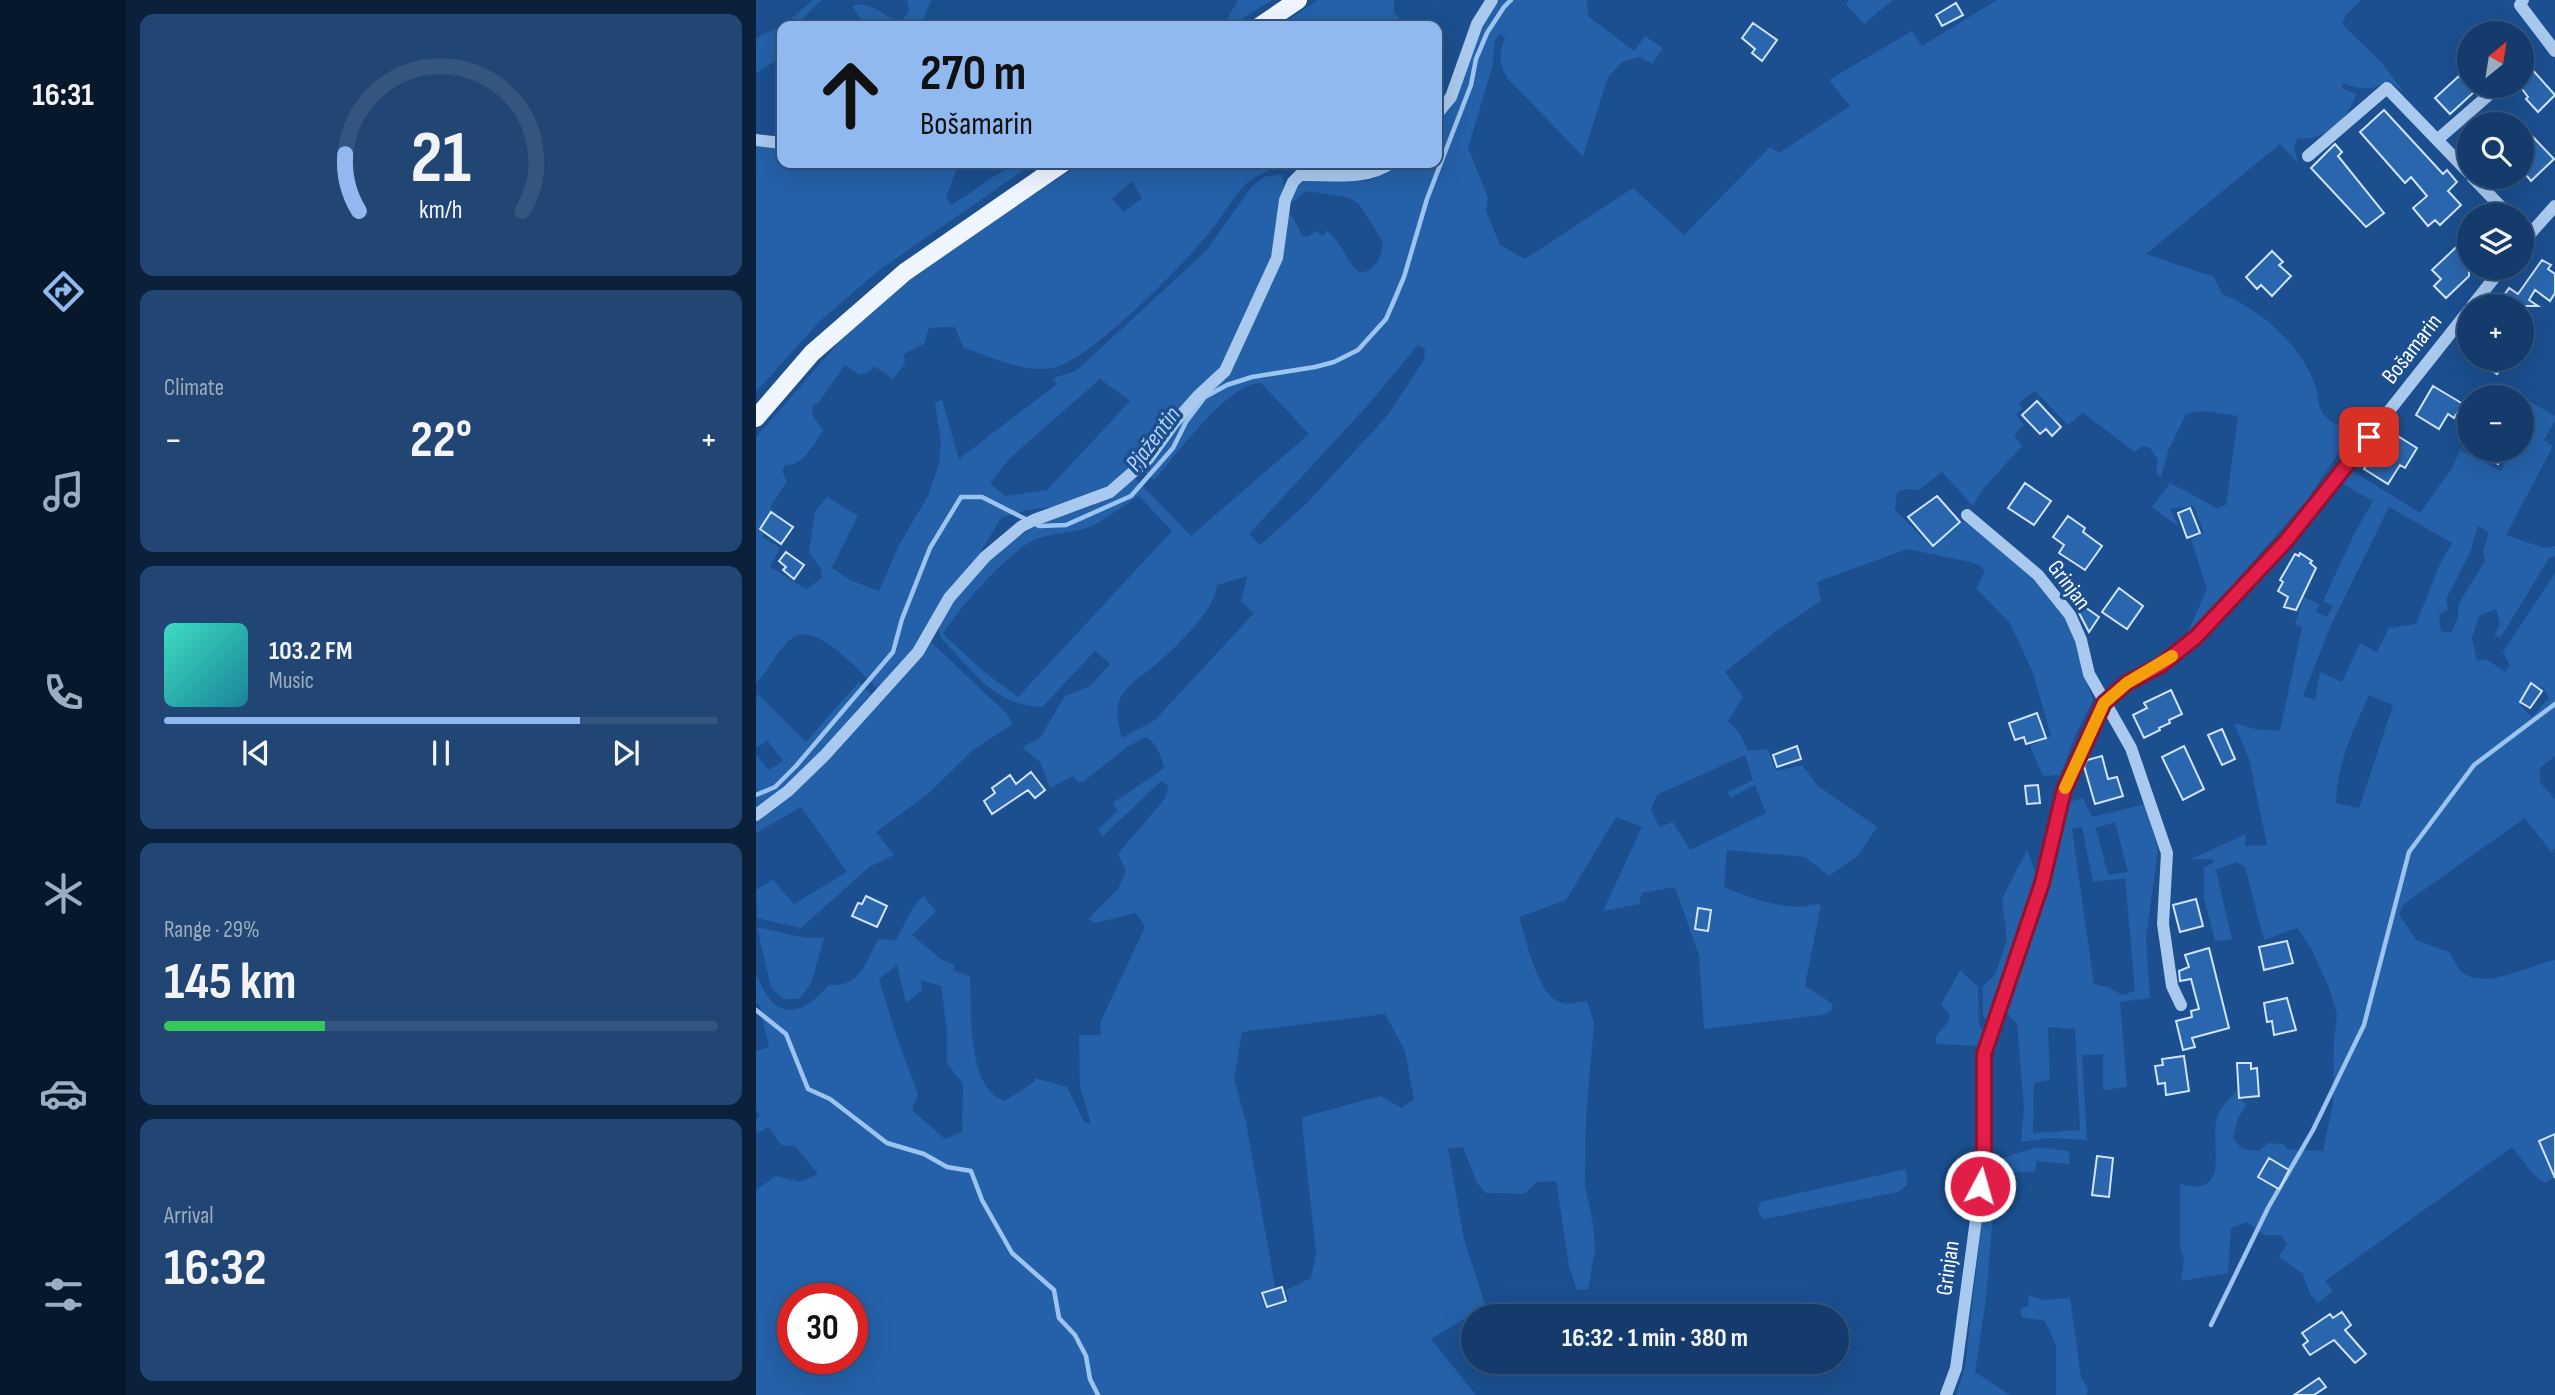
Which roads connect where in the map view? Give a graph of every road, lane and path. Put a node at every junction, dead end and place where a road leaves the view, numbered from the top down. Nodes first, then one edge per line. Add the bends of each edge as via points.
1 (1298, 0) edge
2 (1492, 0) edge
3 (2523, 0) edge
4 (1267, 21) edge
5 (2555, 51) edge
6 (2485, 98) edge
7 (1442, 108) edge
8 (756, 140) edge
9 (2437, 140) junction
10 (777, 142) edge
11 (2308, 156) dead end
12 (2457, 161) edge
13 (1056, 168) edge
14 (1384, 168) edge
15 (2484, 189) edge
16 (2498, 203) edge
17 (2555, 206) edge
18 (2534, 226) edge
19 (2493, 280) edge
20 (2482, 294) edge
21 (2457, 325) edge
22 (756, 418) edge
23 (1968, 515) dead end
24 (2196, 637) joint
25 (2104, 703) junction
26 (756, 816) edge
27 (2181, 1005) dead end
28 (1946, 1395) edge

1 - 4 main road
2 - 7 street via 1478,24 1451,97
3 - 5 street via 2520,5
6 - 9 street
8 - 10 street
9 - 11 street via 2387,88
9 - 12 street
13 - 22 main road via 905,272 812,353
14 - 26 street via 1359,174 1300,175 1293,182 1284,200 1277,258 1225,371 1174,423 1148,459 1110,492 1022,526 985,557 949,598 918,652 825,755
15 - 16 street
17 - 18 street
19 - 20 street, Bošamarin
21 - 24 street, Bošamarin via 2286,541
23 - 25 street, Grinjan via 2038,575 2070,615 2089,674
24 - 25 street, Grinjan
25 - 27 street, Grinjan via 2132,748 2166,853 2163,923 2172,986
25 - 28 street, Grinjan via 2064,790 2042,883 1984,1054 1984,1160 1956,1368

